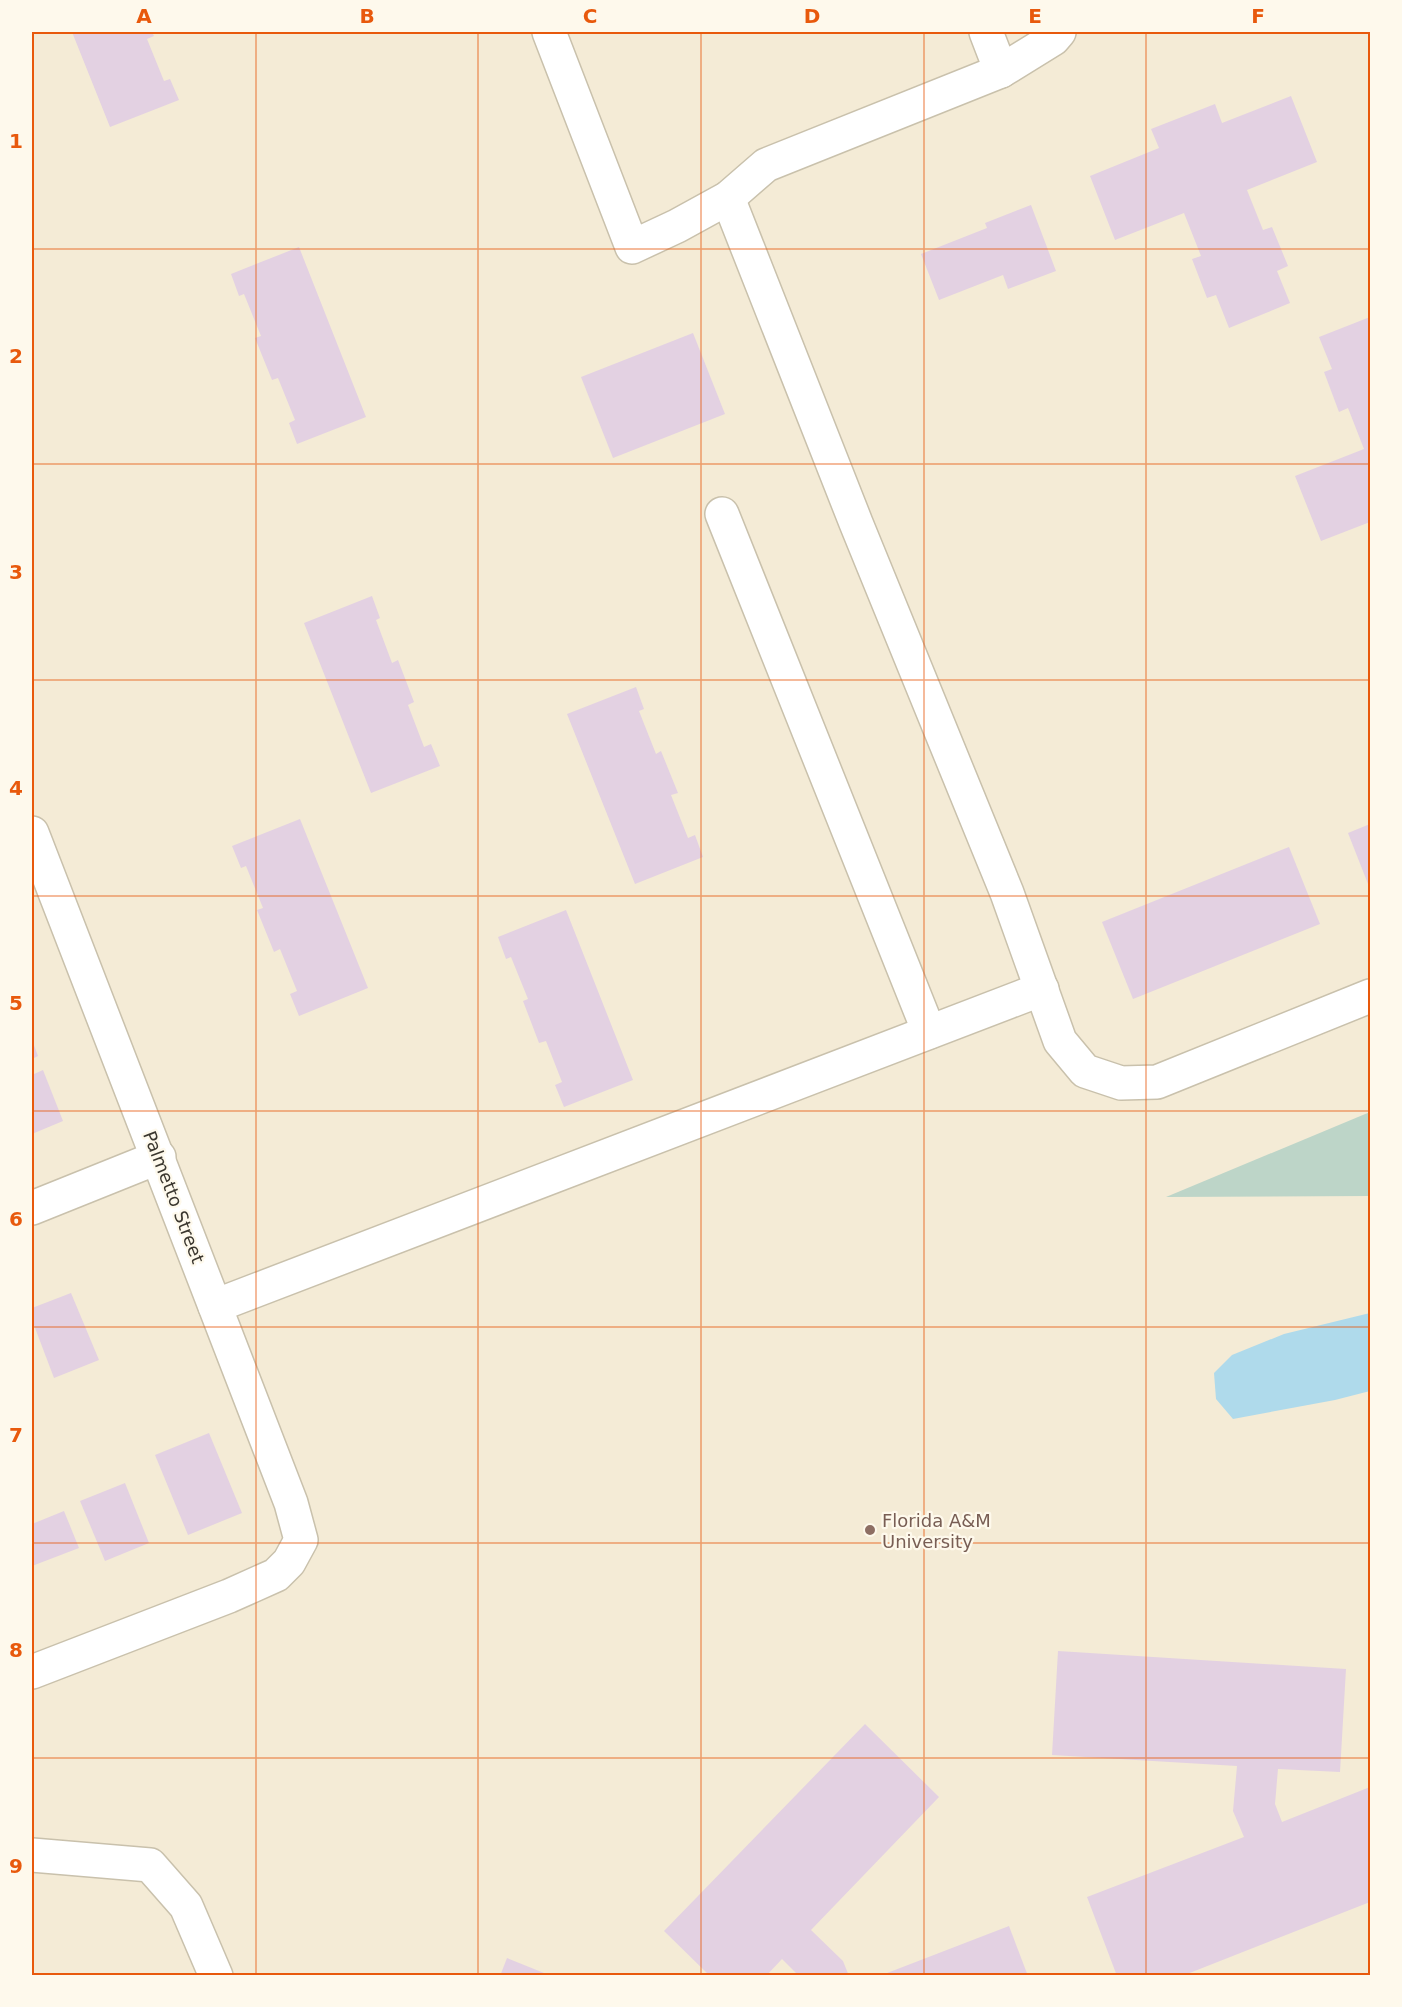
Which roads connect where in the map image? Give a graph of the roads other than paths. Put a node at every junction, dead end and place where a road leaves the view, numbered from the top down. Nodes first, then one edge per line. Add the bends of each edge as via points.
1 (549, 32) edge
2 (986, 32) edge
3 (1059, 32) edge
4 (1001, 71) junction
5 (728, 198) junction
6 (722, 514) dead end
7 (32, 833) edge
8 (1042, 989) junction
9 (1371, 996) edge
10 (929, 1032) junction
11 (159, 1157) junction
12 (32, 1208) edge
13 (215, 1306) junction
14 (32, 1672) edge
15 (32, 1855) edge
16 (216, 1976) edge

1 - 5 street via 632,247
2 - 4 street
3 - 4 street
4 - 5 street via 766,165
5 - 8 street
6 - 10 street
7 - 11 street, Palmetto Street
8 - 9 street via 1060,1041 1085,1071 1121,1083 1157,1082
8 - 10 street
10 - 13 street
11 - 12 street
11 - 13 street, Palmetto Street
13 - 14 street, Palmetto Street via 302,1540 276,1575
15 - 16 street via 150,1865 186,1906

